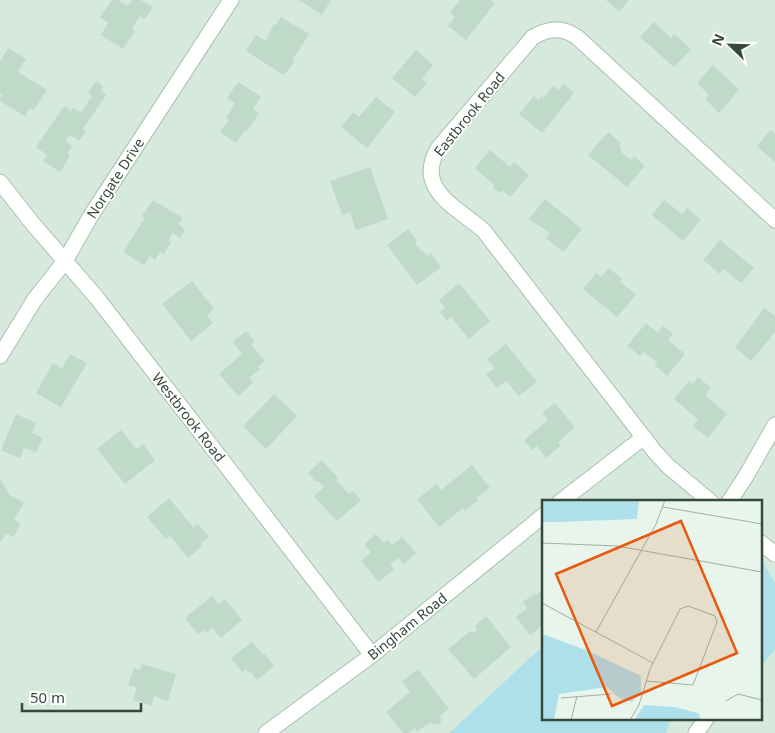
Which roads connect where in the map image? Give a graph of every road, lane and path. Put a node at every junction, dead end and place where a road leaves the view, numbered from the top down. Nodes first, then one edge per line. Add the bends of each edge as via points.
1 (231, 0) edge
2 (0, 182) edge
3 (775, 220) edge
4 (65, 261) junction
5 (0, 356) edge
6 (775, 424) edge
7 (644, 438) junction
8 (563, 500) edge
9 (709, 500) edge
10 (730, 500) edge
11 (542, 516) edge
12 (762, 544) edge
13 (775, 554) edge
14 (372, 655) junction
15 (705, 720) edge
16 (266, 733) edge
17 (696, 733) edge

1 - 4 street, Norgate Drive via 90,217
2 - 4 street, Westbrook Road
3 - 7 street, Eastbrook Road via 568,31 543,31 533,37 438,147 430,170 437,192 484,231
4 - 5 street, Norgate Drive via 35,299
4 - 14 street, Westbrook Road via 97,298
6 - 10 street
7 - 8 street
7 - 9 street, Eastbrook Road via 668,466
11 - 14 street, Bingham Road
12 - 13 street
14 - 16 street, Bingham Road
15 - 17 street

